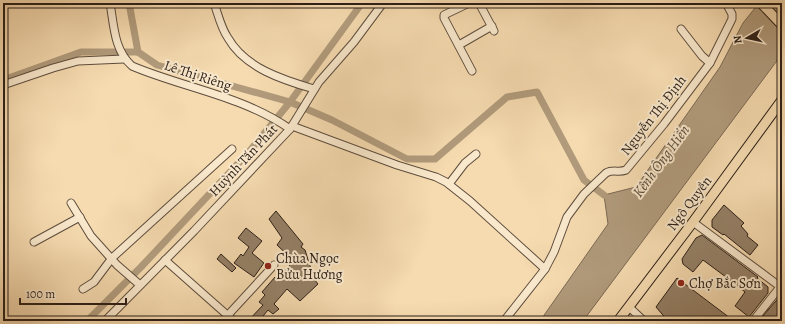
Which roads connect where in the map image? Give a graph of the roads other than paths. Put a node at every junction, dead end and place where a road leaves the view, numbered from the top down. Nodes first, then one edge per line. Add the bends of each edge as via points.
1 (110, 3) edge
2 (214, 3) edge
3 (383, 3) edge
4 (469, 3) edge
5 (478, 3) edge
6 (726, 3) edge
7 (762, 3) edge
8 (782, 25) edge
9 (681, 29) dead end
10 (458, 45) junction
11 (124, 59) junction
12 (710, 63) junction
13 (472, 71) dead end
14 (3, 85) edge
15 (313, 92) junction
16 (782, 100) edge
17 (291, 125) junction
18 (232, 149) dead end
19 (476, 154) dead end
20 (449, 184) junction
21 (71, 203) dead end
22 (80, 217) junction
23 (693, 222) junction
24 (34, 242) dead end
25 (112, 258) junction
26 (165, 260) junction
27 (274, 265) dead end
28 (545, 269) junction
29 (140, 285) junction
30 (781, 288) edge
31 (84, 289) dead end
32 (628, 307) junction
33 (228, 315) junction
34 (105, 321) edge
35 (234, 321) edge
36 (504, 321) edge
37 (618, 321) edge
38 (644, 321) edge
39 (753, 321) edge

1 - 11 street, Lê Thị Riêng via 117,42
2 - 15 street via 227,37 249,62
3 - 15 street, Huỳnh Tấn Phát
4 - 10 street via 444,15
5 - 10 street via 493,28
6 - 12 street, Nguyễn Thị Định via 732,19
7 - 8 main road
9 - 12 street
10 - 13 street
11 - 14 street via 78,61
11 - 17 street, Lê Thị Riêng via 141,70 231,100
12 - 28 street, Nguyễn Thị Định via 626,170 609,171 584,194 567,217
15 - 17 street, Huỳnh Tấn Phát
16 - 23 main road, Ngô Quyền
17 - 20 street, Lê Thị Riêng via 436,177
17 - 26 street, Huỳnh Tấn Phát
18 - 25 street
19 - 20 street via 465,163
20 - 28 street, Lê Thị Riêng
21 - 22 street
22 - 24 street
22 - 25 street via 92,236
23 - 30 street
23 - 32 main road, Ngô Quyền
25 - 29 street
25 - 31 street via 94,282
26 - 29 street, Huỳnh Tấn Phát
26 - 33 street
27 - 33 street
28 - 36 street, Nguyễn Thị Định
29 - 34 street, Huỳnh Tấn Phát
30 - 39 street
32 - 37 main road, Ngô Quyền
32 - 38 street
33 - 35 street

